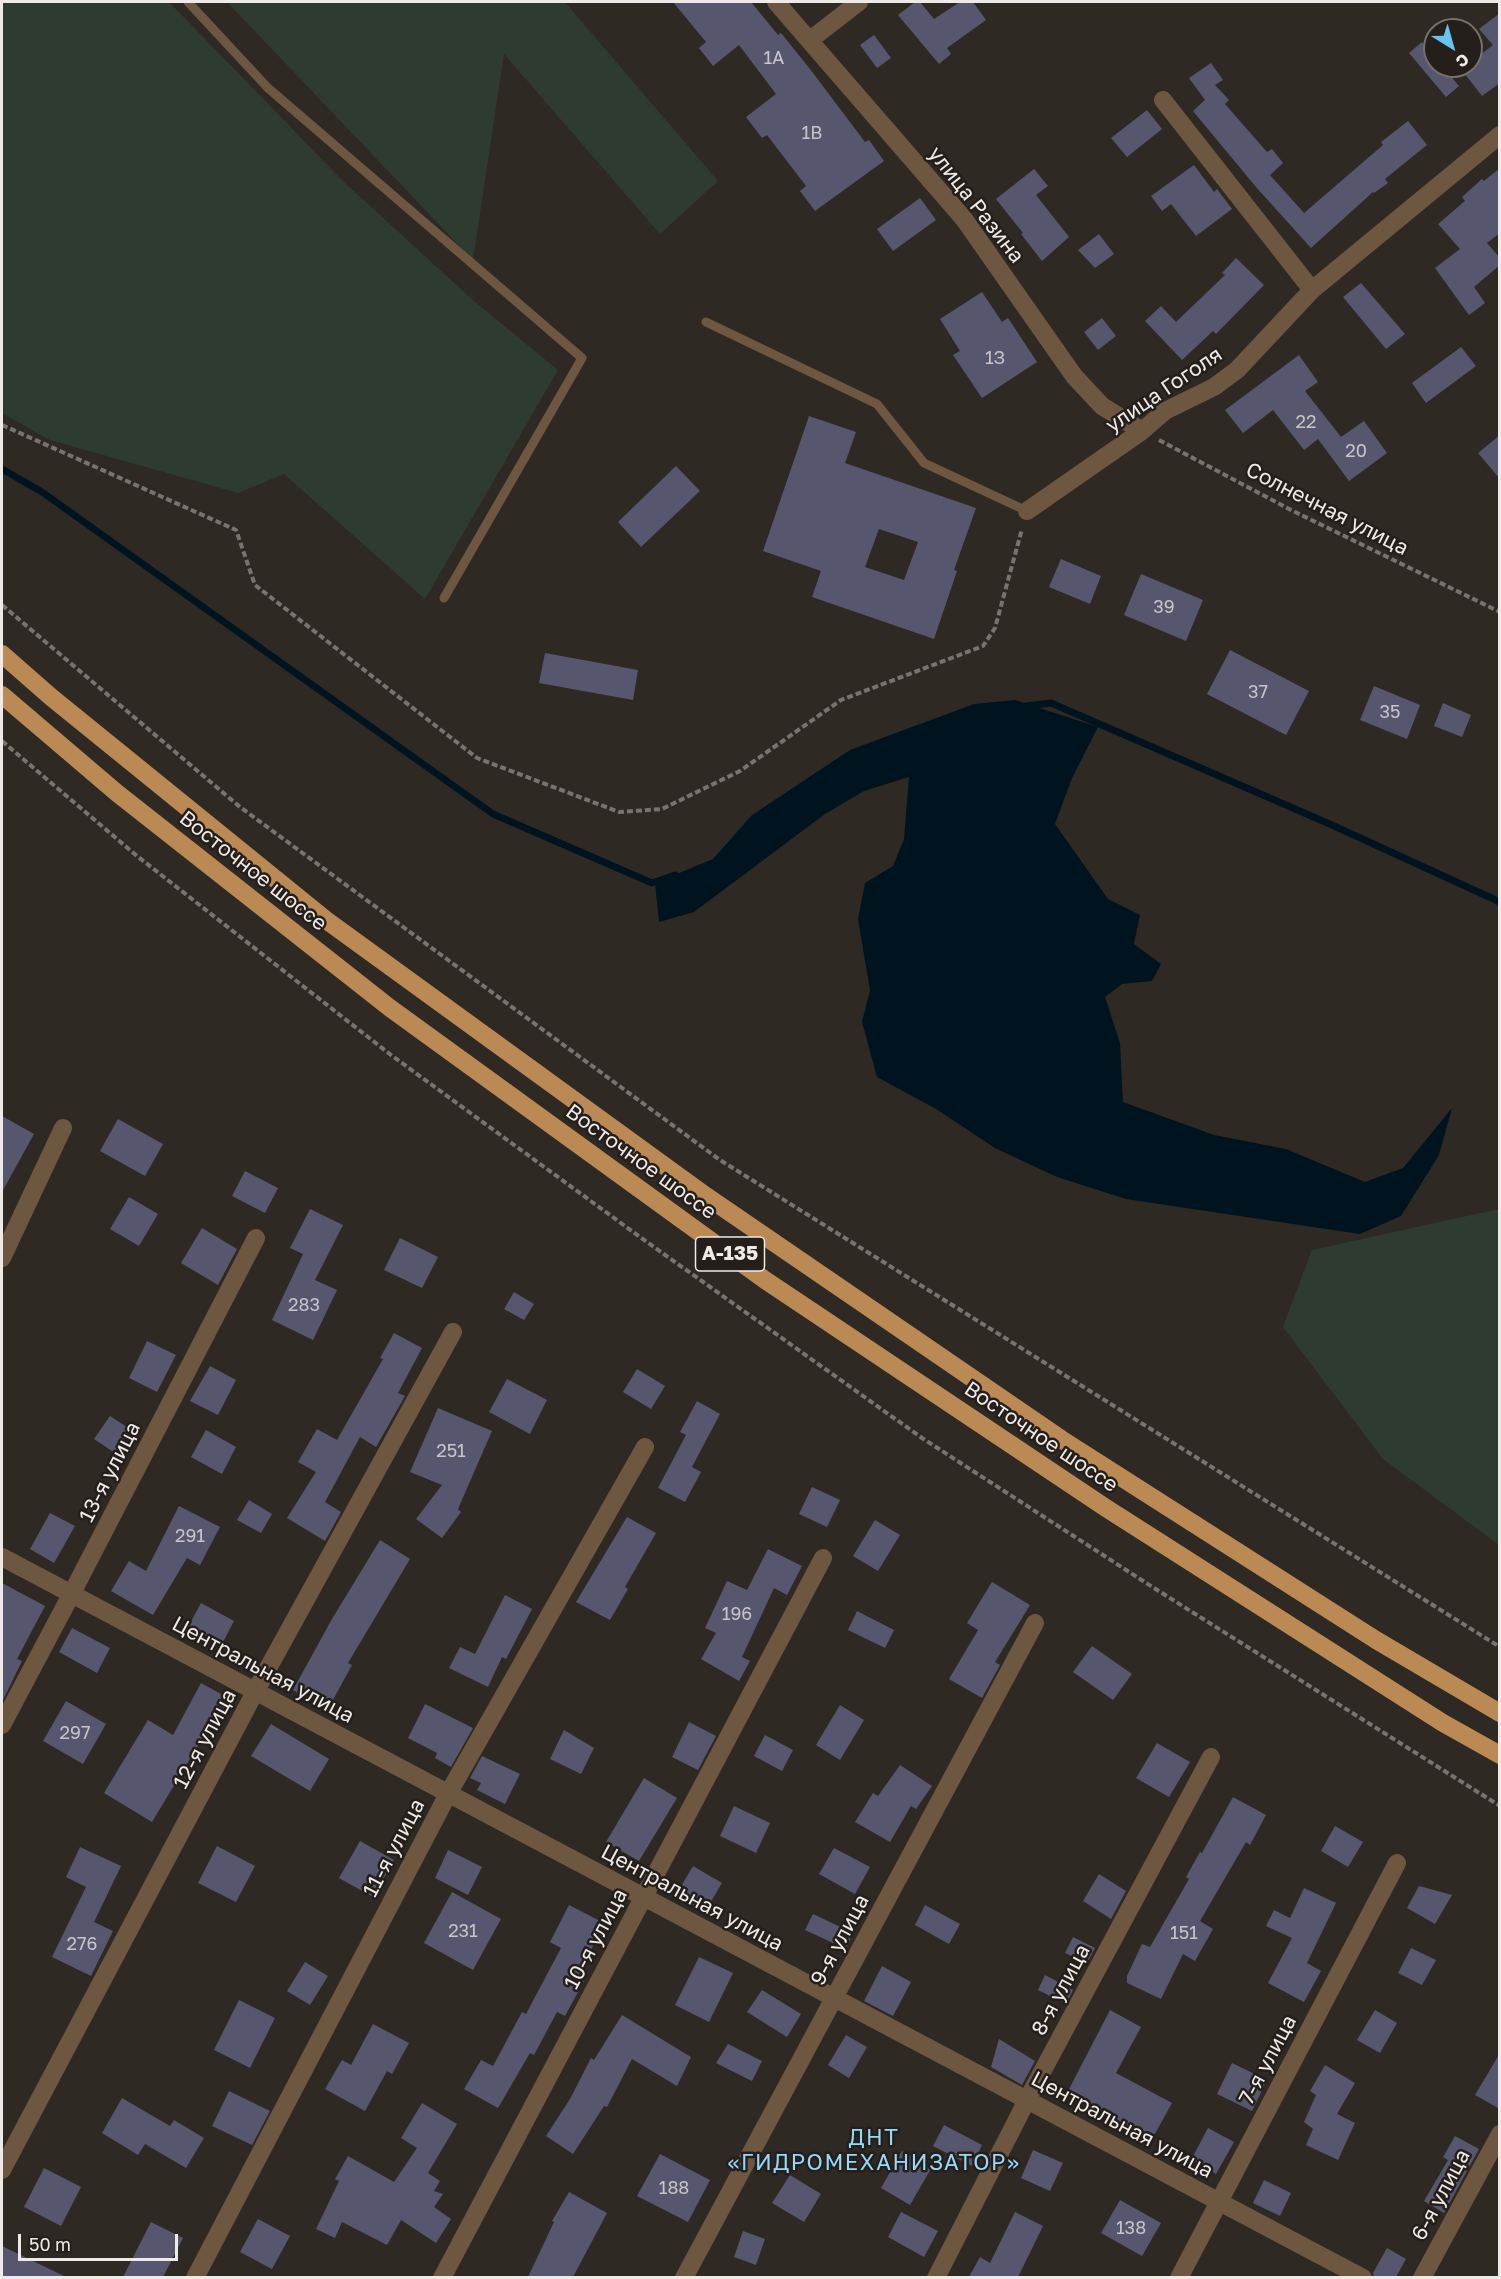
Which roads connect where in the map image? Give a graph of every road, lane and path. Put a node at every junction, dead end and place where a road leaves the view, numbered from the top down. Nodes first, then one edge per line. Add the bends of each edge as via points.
1 (188, 2) edge
2 (776, 2) edge
3 (859, 2) edge
4 (810, 40) junction
5 (1163, 100) dead end
6 (1500, 135) edge
7 (1312, 290) junction
8 (706, 322) dead end
9 (2, 425) edge
10 (1142, 431) junction
11 (1027, 511) junction
12 (444, 598) dead end
13 (2, 605) edge
14 (1500, 612) edge
15 (2, 654) edge
16 (2, 695) edge
17 (2, 741) edge
18 (63, 1128) dead end
19 (256, 1239) dead end
20 (2, 1258) edge
21 (453, 1332) dead end
22 (645, 1447) dead end
23 (2, 1557) edge
24 (823, 1558) dead end
25 (72, 1593) junction
26 (1035, 1623) dead end
27 (1500, 1647) edge
28 (255, 1692) junction
29 (1500, 1713) edge
30 (2, 1725) edge
31 (1500, 1755) edge
32 (1211, 1757) dead end
33 (448, 1794) junction
34 (1500, 1806) edge
35 (1397, 1863) dead end
36 (644, 1897) junction
37 (834, 1998) junction
38 (1028, 2100) junction
39 (1500, 2134) edge
40 (2, 2170) edge
41 (1219, 2202) junction
42 (195, 2277) edge
43 (442, 2277) edge
44 (684, 2277) edge
45 (936, 2277) edge
46 (1179, 2277) edge
47 (1363, 2277) edge
48 (1422, 2277) edge

1 - 12 lane via 268,88 582,358
2 - 4 street, улица Разина
3 - 4 street
4 - 10 street, улица Разина via 964,219 1074,376 1102,406
5 - 7 street
6 - 7 street, улица Гоголя
7 - 10 street, улица Гоголя via 1238,370 1166,411
8 - 11 lane via 877,404 924,463
9 - 11 path via 236,530 255,585 477,758 619,812 662,809 740,771 841,700 983,646 995,628
10 - 11 street, улица Гоголя
10 - 14 path, Солнечная улица
13 - 27 path via 240,807 720,1160
15 - 29 highway, Восточное шоссе / А-135 via 326,920 706,1196 1061,1439 1376,1640
16 - 31 highway, Восточное шоссе / А-135 via 117,793 390,1008 765,1280 1106,1508 1443,1723
17 - 34 path via 137,856 391,1055 902,1424
18 - 20 street
19 - 25 street, 13-я улица
21 - 28 street, 12-я улица
22 - 33 street, 11-я улица
23 - 25 street, Центральная улица
24 - 36 street, 10-я улица
25 - 28 street, Центральная улица
25 - 30 street, 13-я улица
26 - 37 street, 9-я улица
28 - 33 street, Центральная улица
28 - 40 street, 12-я улица
32 - 38 street, 8-я улица
33 - 36 street, Центральная улица
33 - 42 street, 11-я улица
35 - 41 street, 7-я улица
36 - 37 street, Центральная улица
36 - 43 street, 10-я улица
37 - 38 street, Центральная улица
37 - 44 street, 9-я улица
38 - 41 street, Центральная улица
38 - 45 street, 8-я улица
39 - 48 street, 6-я улица
41 - 46 street, 7-я улица
41 - 47 street, Центральная улица

